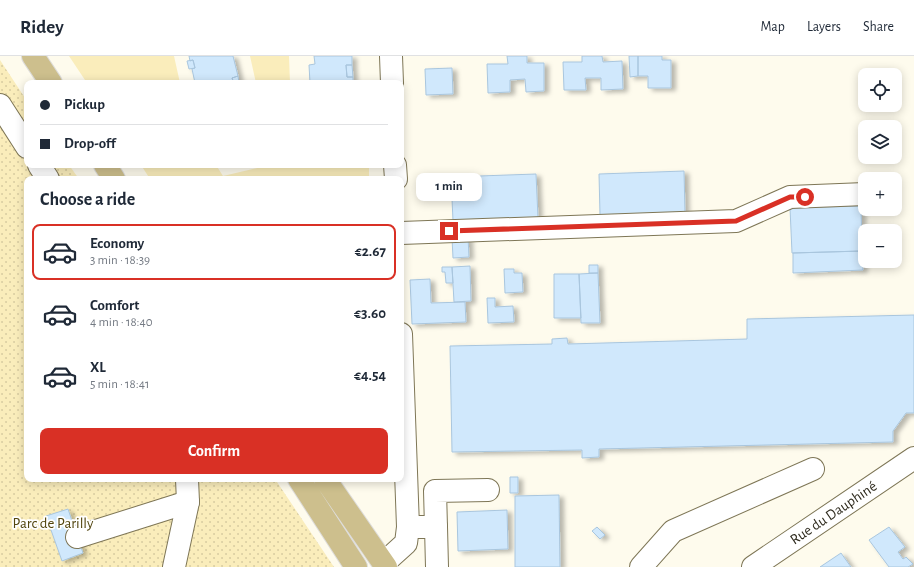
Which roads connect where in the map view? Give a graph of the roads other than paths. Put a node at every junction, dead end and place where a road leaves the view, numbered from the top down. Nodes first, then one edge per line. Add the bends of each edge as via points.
1 (33, 56) edge
2 (392, 56) edge
3 (49, 80) edge
4 (392, 80) edge
5 (3, 115) edge
6 (24, 142) edge
7 (858, 194) edge
8 (404, 232) edge
9 (404, 417) edge
10 (914, 458) edge
11 (813, 469) dead end
12 (187, 482) edge
13 (301, 482) edge
14 (327, 482) edge
15 (488, 490) dead end
16 (188, 502) junction
17 (408, 527) junction
18 (436, 527) junction
19 (77, 537) dead end
20 (385, 565) edge
21 (174, 567) edge
22 (356, 567) edge
23 (437, 567) edge
24 (641, 567) edge
25 (752, 567) edge

1 - 3 main road
2 - 4 street
5 - 6 street
7 - 8 street via 790,197 736,221
9 - 17 street
10 - 25 street, Rue du Dauphiné
11 - 24 street via 673,532
12 - 16 street
13 - 22 main road
14 - 20 main road
15 - 18 street via 435,491
16 - 19 street
16 - 21 street
17 - 18 street
17 - 20 street via 406,544
18 - 23 street

